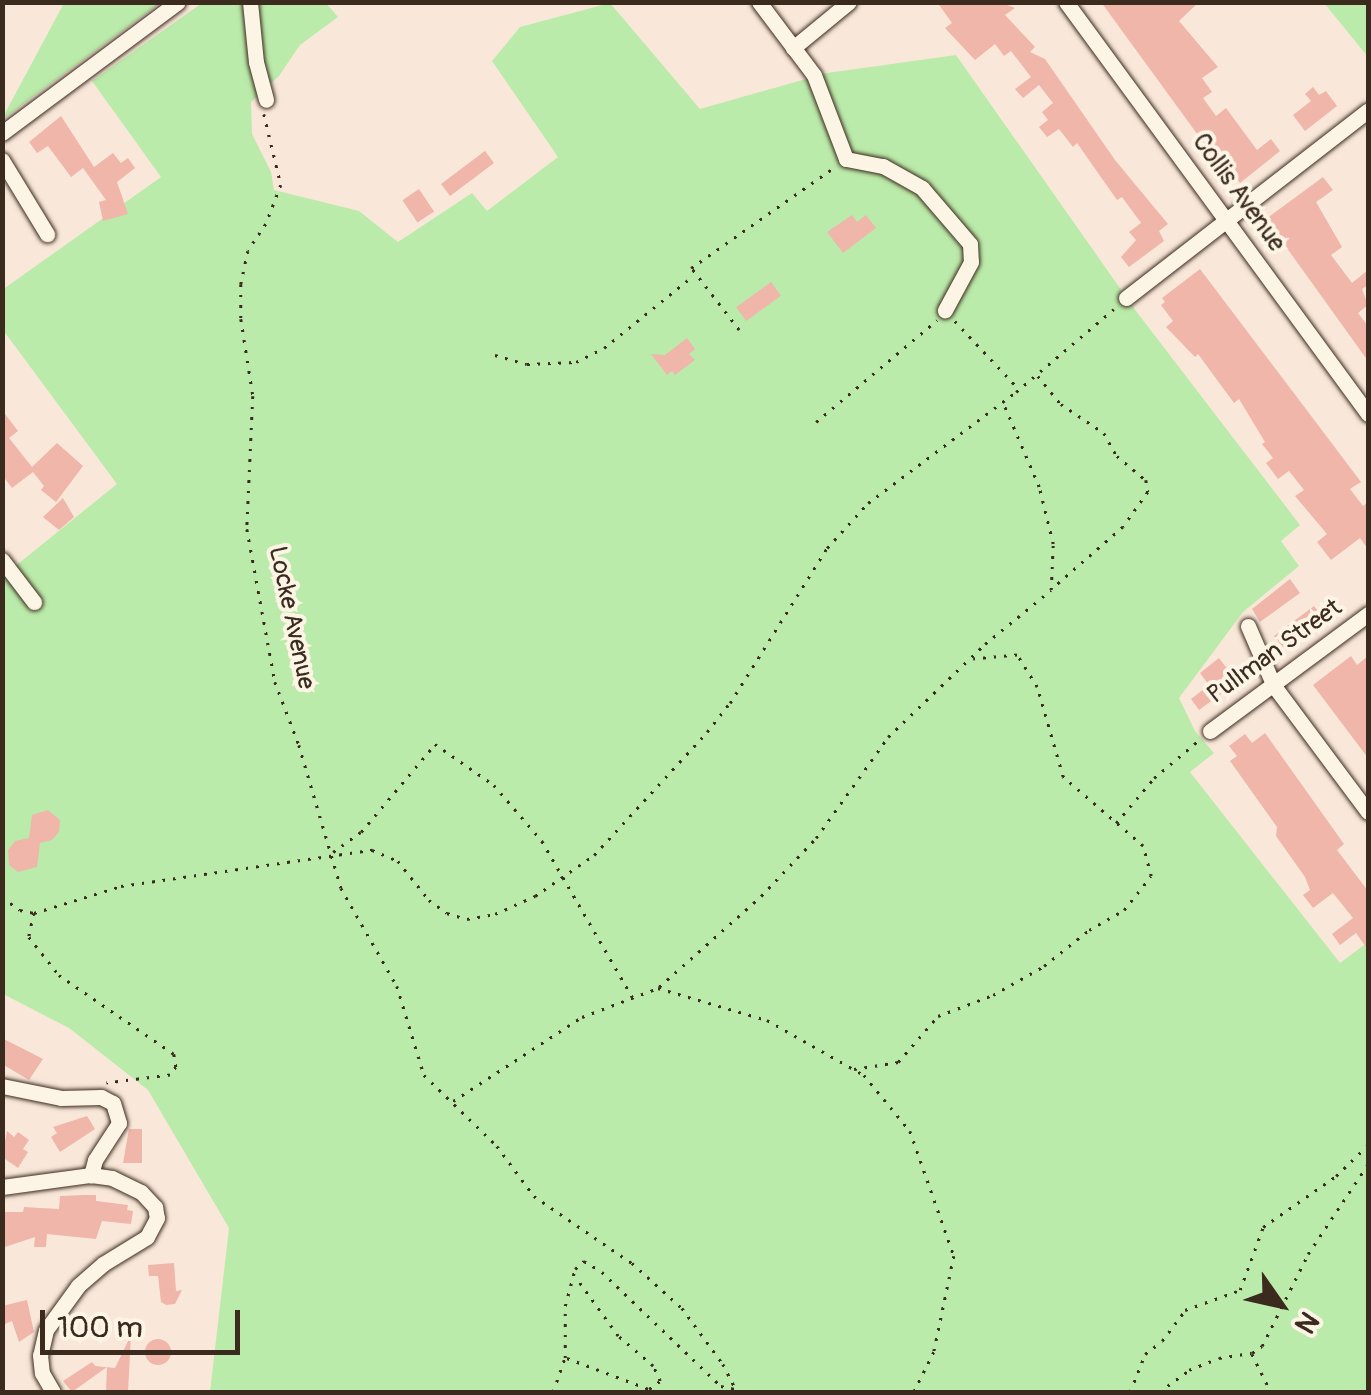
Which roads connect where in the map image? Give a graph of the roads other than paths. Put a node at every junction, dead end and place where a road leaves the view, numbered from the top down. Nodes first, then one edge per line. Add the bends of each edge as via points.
1 (178, 2) edge
2 (250, 2) edge
3 (759, 2) edge
4 (849, 2) edge
5 (1066, 2) edge
6 (793, 48) junction
7 (266, 100) road end
8 (1368, 110) edge
9 (2, 133) edge
10 (2, 160) edge
11 (1228, 220) junction
12 (48, 234) dead end
13 (1126, 298) road end
14 (945, 310) road end
15 (1368, 414) edge
16 (2, 560) edge
17 (34, 602) dead end
18 (1368, 614) edge
19 (1248, 626) dead end
20 (1274, 686) junction
21 (1210, 730) road end
22 (1368, 812) edge
23 (2, 1086) edge
24 (91, 1175) junction
25 (2, 1187) edge
26 (53, 1392) edge

1 - 9 street
2 - 7 street
3 - 6 street
4 - 6 street
5 - 11 street, Collis Avenue
6 - 14 street via 814,75 846,160 884,166 922,188 970,244 972,262
8 - 11 street
10 - 12 street
11 - 13 street
11 - 15 street, Collis Avenue
16 - 17 street
18 - 20 street, Pullman Street
19 - 20 street
20 - 21 street, Pullman Street
20 - 22 street
23 - 24 street via 113,1103 118,1123
24 - 25 street
24 - 26 street via 141,1192 156,1218 147,1237 103,1264 52,1321 40,1355

